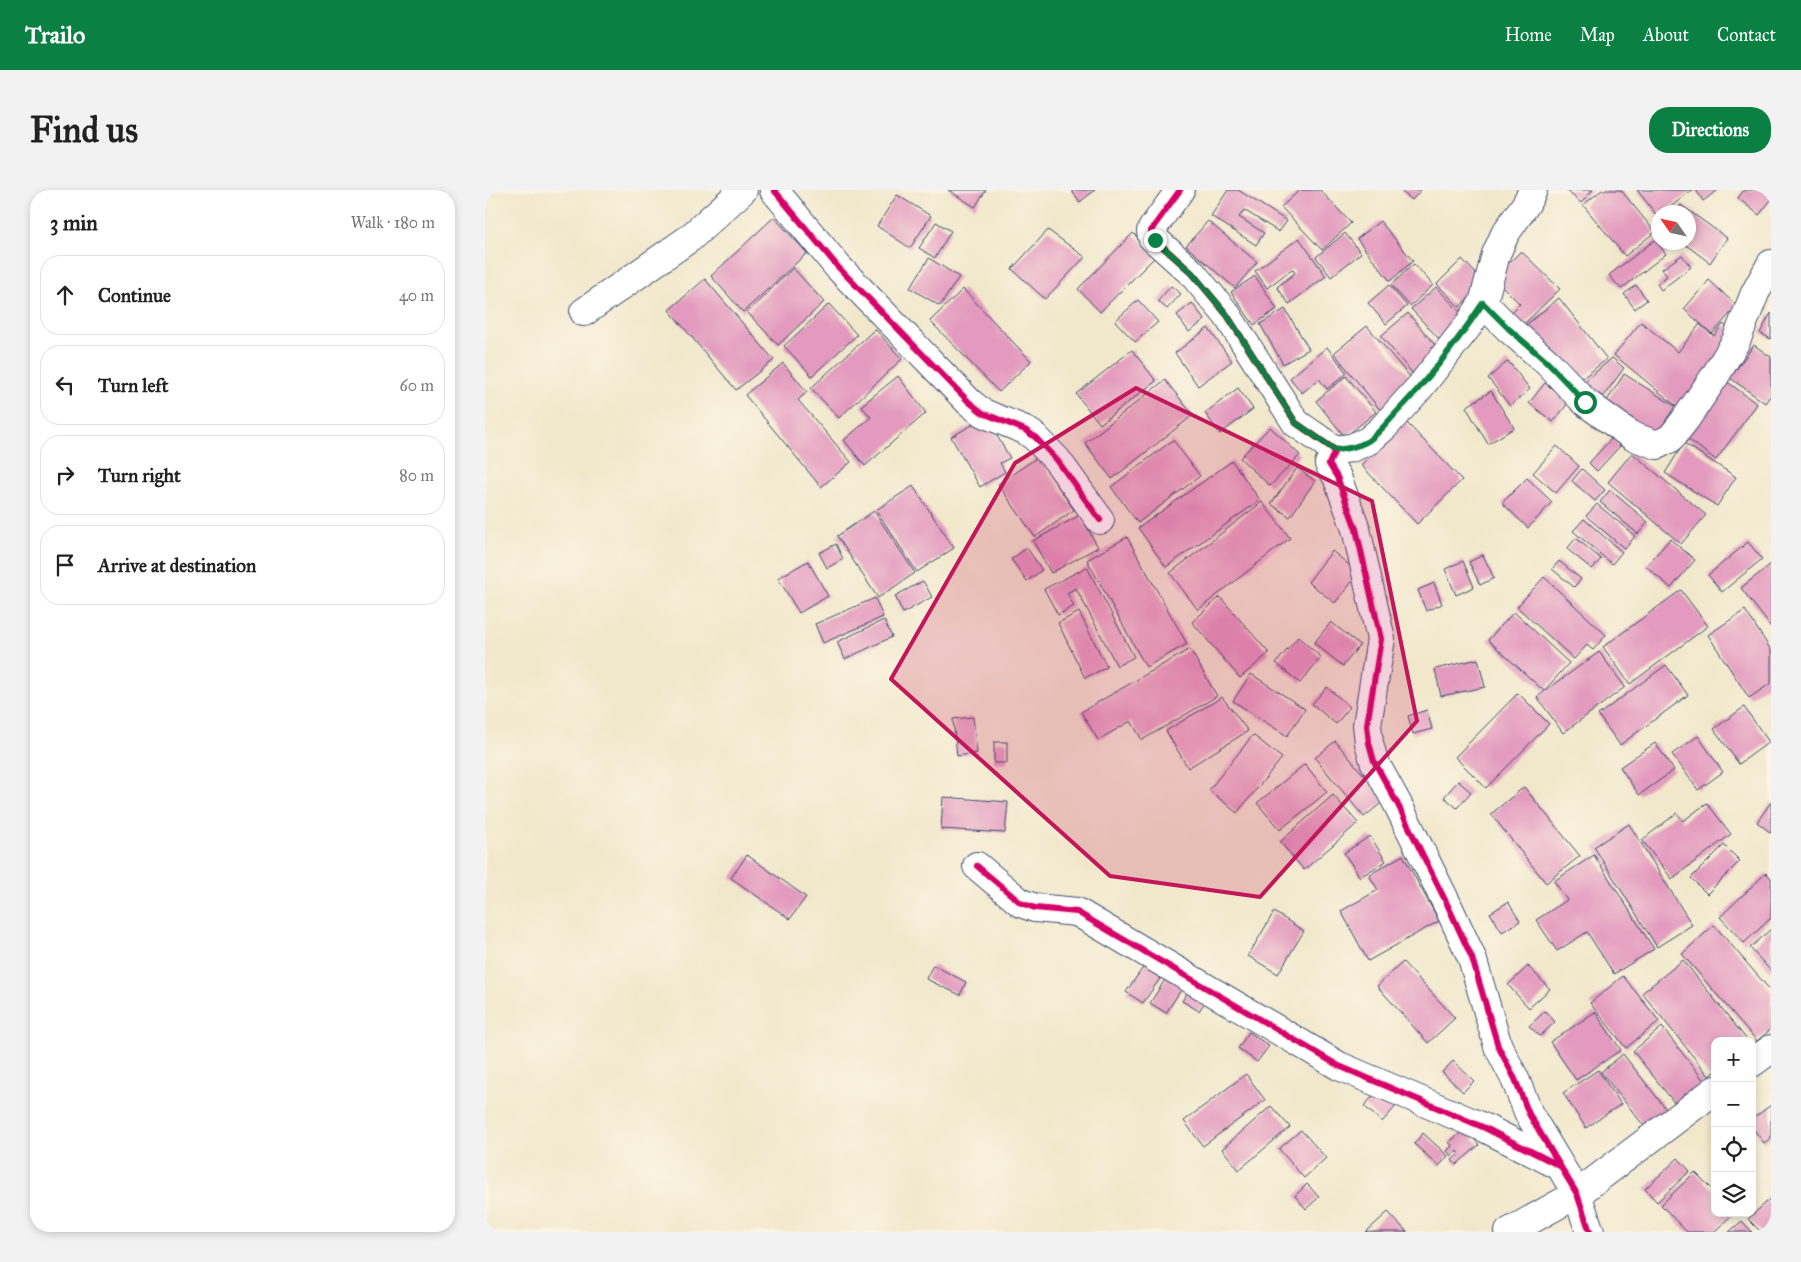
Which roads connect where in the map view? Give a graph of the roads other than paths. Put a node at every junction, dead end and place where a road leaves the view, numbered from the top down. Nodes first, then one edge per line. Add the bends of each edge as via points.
1 (743, 190) edge
2 (774, 190) edge
3 (1180, 190) edge
4 (1533, 190) edge
5 (1771, 264) edge
6 (1483, 303) junction
7 (584, 312) dead end
8 (1335, 450) junction
9 (1100, 520) dead end
10 (977, 866) dead end
11 (1771, 1049) edge
12 (1756, 1060) edge
13 (1711, 1093) edge
14 (1558, 1164) junction
15 (1577, 1194) junction
16 (1509, 1232) edge
17 (1590, 1232) edge

1 - 7 street via 690,238
2 - 9 street via 838,267 969,402 983,413 1035,437 1057,460
3 - 8 street via 1154,226 1152,237 1192,273 1227,315 1296,423
4 - 6 street via 1496,254
5 - 6 street via 1723,362 1676,432 1657,445 1632,436 1585,402
6 - 8 street via 1420,387 1383,428 1368,441
8 - 14 street via 1329,464 1337,477 1355,529 1381,639 1367,725 1374,761 1472,958 1499,1046 1529,1114
10 - 14 street via 1021,903 1035,908 1077,912 1339,1066 1485,1128
11 - 12 street
13 - 15 street
14 - 15 street
15 - 16 street
15 - 17 street

